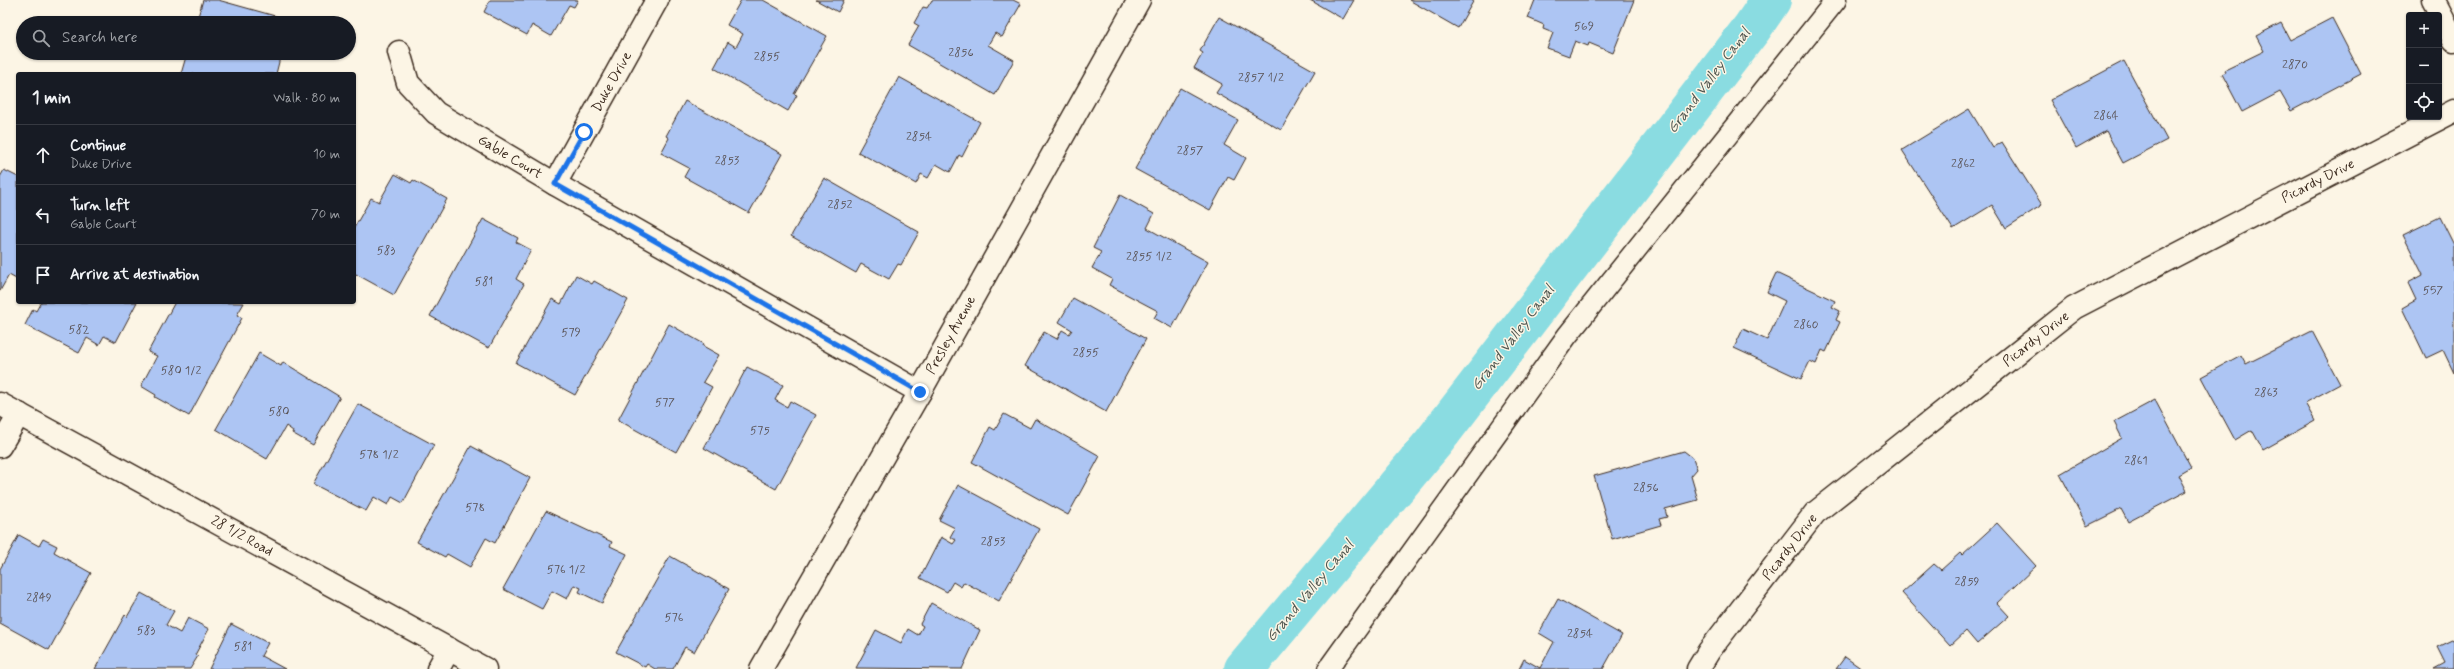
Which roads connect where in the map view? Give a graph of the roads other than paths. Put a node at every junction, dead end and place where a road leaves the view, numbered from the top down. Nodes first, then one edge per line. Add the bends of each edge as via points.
1 (657, 0) edge
2 (1139, 0) edge
3 (1836, 0) edge
4 (2433, 0) edge
5 (2454, 40) edge
6 (399, 52) dead end
7 (2454, 111) edge
8 (555, 184) junction
9 (920, 392) junction
10 (0, 404) edge
11 (19, 414) junction
12 (0, 446) edge
13 (449, 649) junction
14 (438, 669) edge
15 (485, 669) edge
16 (761, 669) edge
17 (1328, 669) edge
18 (1698, 669) edge

1 - 8 street, Duke Drive
2 - 9 street, Presley Avenue
3 - 17 lane via 1567,336
4 - 5 street
6 - 8 street, Gable Court via 408,83 436,113
7 - 18 street, Picardy Drive via 2074,308 1815,513
8 - 9 street, Gable Court
9 - 16 street, Presley Avenue
10 - 11 street, 28 1/2 Road
11 - 12 street
11 - 13 street, 28 1/2 Road
13 - 14 street
13 - 15 street, 28 1/2 Road

